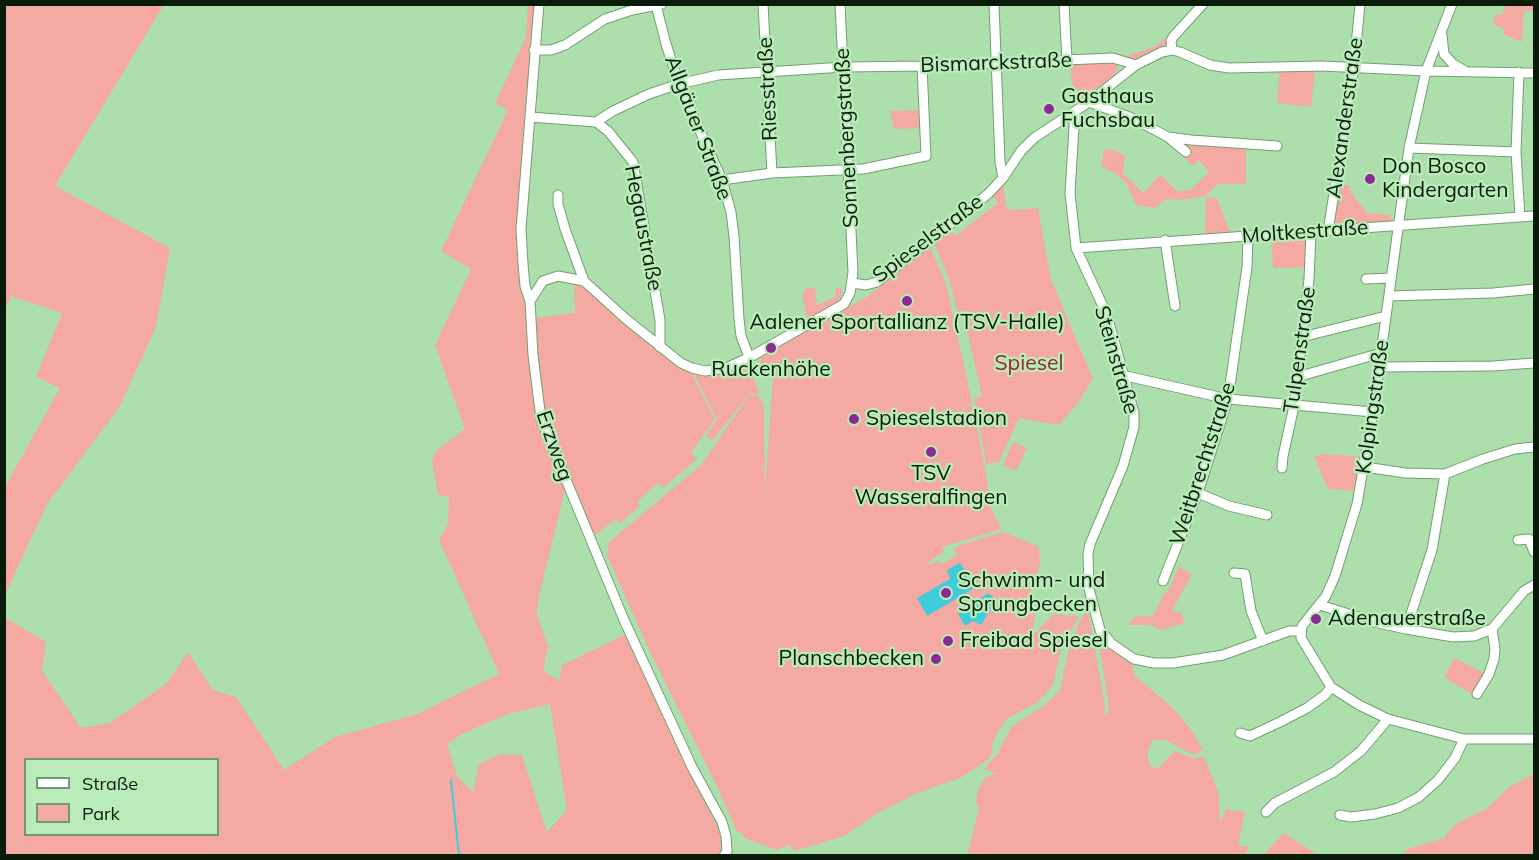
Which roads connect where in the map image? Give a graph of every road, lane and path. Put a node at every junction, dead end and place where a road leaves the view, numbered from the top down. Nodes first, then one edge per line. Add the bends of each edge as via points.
1 (538, 4) edge
2 (662, 4) edge
3 (763, 4) edge
4 (840, 4) edge
5 (994, 4) edge
6 (1064, 4) edge
7 (1203, 4) edge
8 (1360, 4) edge
9 (1452, 4) edge
10 (656, 5) edge
11 (1442, 30) junction
12 (534, 50) junction
13 (1172, 50) junction
14 (1067, 60) junction
15 (996, 63) junction
16 (1136, 65) junction
17 (922, 66) junction
18 (844, 67) junction
19 (1354, 67) junction
20 (767, 71) junction
21 (1426, 71) junction
22 (1465, 71) junction
23 (1519, 72) junction
24 (1534, 73) edge
25 (679, 84) junction
26 (1089, 102) junction
27 (1075, 111) junction
28 (530, 117) junction
29 (596, 122) junction
30 (1168, 137) junction
31 (1277, 147) dead end
32 (1409, 148) junction
33 (1186, 152) dead end
34 (1516, 152) junction
35 (849, 170) junction
36 (772, 173) junction
37 (1003, 178) junction
38 (722, 180) junction
39 (558, 195) dead end
40 (1534, 216) edge
41 (1520, 217) junction
42 (1400, 225) junction
43 (1328, 231) junction
44 (1311, 232) junction
45 (1248, 237) junction
46 (1166, 240) junction
47 (1076, 248) junction
48 (1391, 278) junction
49 (1366, 279) dead end
50 (584, 281) junction
51 (852, 284) junction
52 (1534, 289) edge
53 (1389, 296) junction
54 (530, 301) junction
55 (1175, 306) dead end
56 (1386, 316) junction
57 (1302, 337) junction
58 (660, 346) junction
59 (1381, 353) junction
60 (749, 357) junction
61 (1534, 363) edge
62 (1380, 366) junction
63 (1126, 376) junction
64 (1297, 377) junction
65 (1228, 399) junction
66 (1294, 406) junction
67 (1373, 412) junction
68 (1534, 447) edge
69 (1365, 466) junction
70 (1282, 468) dead end
71 (1445, 474) junction
72 (1198, 493) junction
73 (1267, 515) dead end
74 (1518, 540) dead end
75 (1534, 552) edge
76 (1233, 573) dead end
77 (1163, 581) dead end
78 (1534, 585) edge
79 (1320, 605) junction
80 (1406, 629) junction
81 (1492, 629) junction
82 (1300, 631) junction
83 (1263, 641) junction
84 (1331, 687) junction
85 (1477, 694) dead end
86 (1388, 719) junction
87 (1240, 733) dead end
88 (1464, 739) junction
89 (1534, 739) edge
90 (1266, 812) dead end
91 (1340, 815) dead end
92 (724, 855) edge

1 - 12 street, Erzweg
2 - 10 street
3 - 20 street, Riesstraße
4 - 18 street, Sonnenbergstraße
5 - 15 street
6 - 14 street
7 - 13 street via 1173,37
8 - 19 street, Alexanderstraße
9 - 11 street, Kolpingstraße
10 - 12 street via 605,19 565,45
10 - 25 street, Allgäuer Straße
11 - 21 street, Kolpingstraße
11 - 22 street via 1444,54
12 - 28 street, Erzweg
13 - 16 street
13 - 19 street via 1219,67
14 - 15 street, Bismarckstraße
14 - 16 street, Bismarckstraße via 1113,58
15 - 17 street, Bismarckstraße
15 - 37 street
16 - 26 street, Spieselstraße
17 - 18 street, Bismarckstraße
17 - 35 street via 926,156
18 - 20 street, Bismarckstraße
18 - 35 street, Sonnenbergstraße
19 - 21 street
19 - 43 street, Alexanderstraße
20 - 25 street, Bismarckstraße via 718,75
20 - 36 street, Riesstraße
21 - 22 street
21 - 32 street, Kolpingstraße
22 - 23 street
23 - 24 street
23 - 34 street
25 - 29 street, Bismarckstraße via 622,106
25 - 38 street, Allgäuer Straße
26 - 27 street, Spieselstraße
26 - 30 street
27 - 37 street, Spieselstraße via 1034,138
27 - 47 street, Steinstraße via 1070,193
28 - 29 street
28 - 54 street, Erzweg via 521,229 525,286
29 - 58 street, Hegaustraße via 633,162 660,320
30 - 31 street
30 - 33 street
32 - 34 street
32 - 42 street, Kolpingstraße
34 - 41 street
35 - 36 street
35 - 51 street, Sonnenbergstraße
36 - 38 street
37 - 51 street, Spieselstraße via 877,282
38 - 60 street, Allgäuer Straße via 734,236 741,336
39 - 50 street via 565,229
40 - 41 street, Moltkestraße
41 - 42 street, Moltkestraße
42 - 43 street, Moltkestraße
42 - 48 street, Kolpingstraße
43 - 44 street, Moltkestraße
44 - 45 street, Moltkestraße
44 - 57 street, Tulpenstraße
45 - 46 street, Moltkestraße
45 - 65 street, Weitbrechtstraße
46 - 47 street, Moltkestraße
46 - 55 street
47 - 63 street, Steinstraße via 1107,315
48 - 49 street
48 - 53 street, Kolpingstraße
50 - 54 street via 558,276 543,281
50 - 58 street, Spieselstraße
51 - 60 street, Spieselstraße via 844,304
52 - 53 street
53 - 56 street, Kolpingstraße
54 - 92 street, Erzweg via 541,419 548,440 677,737 722,822 727,851
56 - 57 street
56 - 59 street, Kolpingstraße
57 - 64 street, Tulpenstraße
58 - 60 street, Spieselstraße via 681,363 705,371 726,368
59 - 62 street, Kolpingstraße
59 - 64 street
61 - 62 street
62 - 67 street, Kolpingstraße
63 - 65 street
63 - 83 street, Steinstraße via 1134,427 1123,466 1090,544 1088,562 1092,604 1100,630 1134,659 1154,663 1188,662
64 - 66 street, Tulpenstraße
65 - 66 street
65 - 72 street, Weitbrechtstraße
66 - 67 street
66 - 70 street, Tulpenstraße
67 - 69 street, Kolpingstraße
68 - 71 street via 1515,449
69 - 71 street
69 - 79 street, Kolpingstraße via 1341,561
71 - 80 street via 1432,550
72 - 73 street
72 - 77 street, Weitbrechtstraße
74 - 75 street via 1529,539
76 - 83 street via 1245,574 1251,611
78 - 81 street via 1524,591
79 - 80 street
79 - 82 street, Kolpingstraße
80 - 81 street via 1453,637 1474,636
81 - 85 street via 1494,659
82 - 83 street
82 - 84 street
84 - 86 street
84 - 87 street via 1307,708 1280,722 1250,736
86 - 88 street
86 - 90 street via 1361,751 1334,772 1275,803
88 - 89 street
88 - 91 street via 1438,780 1419,797 1375,814

